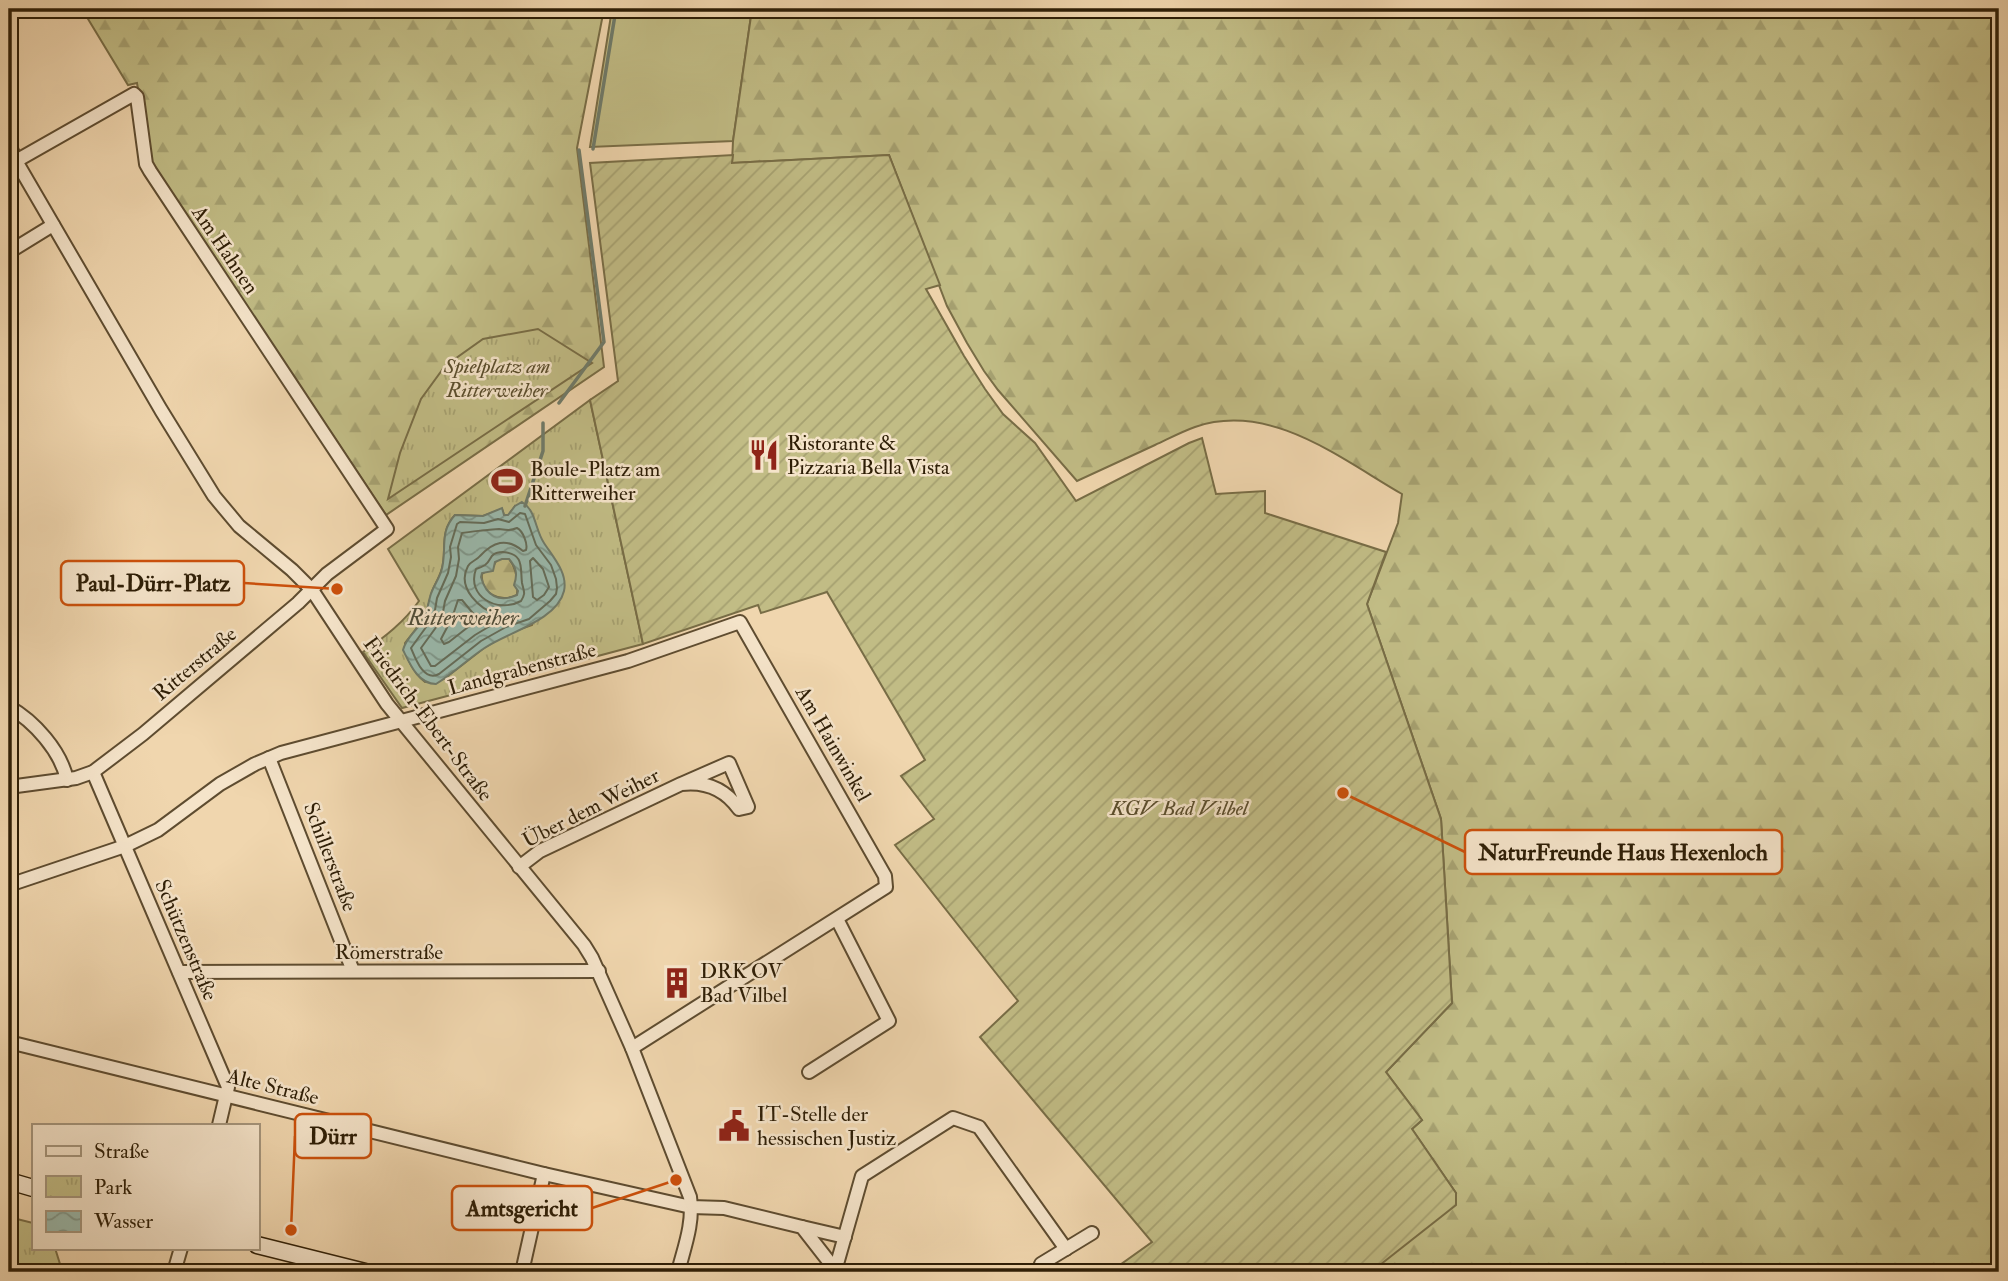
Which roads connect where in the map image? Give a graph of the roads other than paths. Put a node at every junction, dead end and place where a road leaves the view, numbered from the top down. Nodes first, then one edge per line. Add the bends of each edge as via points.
1 (9, 145) edge
2 (13, 161) edge
3 (53, 225) junction
4 (9, 252) edge
5 (387, 529) joint
6 (312, 590) junction
7 (740, 622) joint
8 (9, 707) edge
9 (401, 720) junction
10 (269, 758) junction
11 (93, 772) junction
12 (67, 780) junction
13 (681, 784) junction
14 (9, 787) edge
15 (125, 846) junction
16 (519, 867) junction
17 (9, 885) edge
18 (836, 919) junction
19 (353, 971) junction
20 (599, 971) junction
21 (179, 972) junction
22 (9, 1042) edge
23 (632, 1048) junction
24 (809, 1072) dead end
25 (227, 1095) junction
26 (219, 1124) edge
27 (544, 1174) junction
28 (9, 1181) edge
29 (32, 1188) edge
30 (691, 1207) junction
31 (802, 1227) junction
32 (1092, 1233) dead end
33 (845, 1237) junction
34 (259, 1246) edge
35 (1066, 1249) junction
36 (180, 1250) edge
37 (1041, 1264) dead end
38 (836, 1271) edge
39 (174, 1272) edge
40 (365, 1272) edge
41 (522, 1272) edge
42 (678, 1272) edge

1 - 2 street, Friedrich-Ebert-Straße
2 - 3 street, Friedrich-Ebert-Straße
2 - 5 street, Am Hahnen via 134,94 150,171
3 - 4 street
3 - 6 street, Friedrich-Ebert-Straße via 214,496 239,526
5 - 6 street, Ritterstraße
6 - 9 street, Friedrich-Ebert-Straße
6 - 11 street, Ritterstraße
7 - 9 street, Landgrabenstraße via 628,661
7 - 18 street, Am Hainwinkel via 886,876 886,887
8 - 12 street via 37,729 60,759
9 - 10 street, Landgrabenstraße
9 - 16 street, Friedrich-Ebert-Straße
10 - 15 street, Landgrabenstraße via 220,784 158,830
10 - 19 street, Schillerstraße
11 - 12 street, Ritterstraße
11 - 15 street, Schützenstraße
12 - 14 street, Ritterstraße
13 - 13 street, Über dem Weiher via 709,785 739,809 748,807 729,763
13 - 16 street, Über dem Weiher via 540,851
15 - 17 street, Landgrabenstraße
15 - 21 street, Schützenstraße
16 - 20 street, Friedrich-Ebert-Straße via 584,945
18 - 23 street
18 - 24 street via 889,1021
19 - 20 street, Römerstraße
19 - 21 street, Römerstraße
20 - 23 street, Friedrich-Ebert-Straße
21 - 25 street, Schützenstraße via 228,1087
22 - 25 street, Alte Straße
23 - 30 street, Friedrich-Ebert-Straße
25 - 26 street
25 - 27 street, Alte Straße
27 - 30 street, Alte Straße
27 - 41 street
28 - 29 main road
30 - 31 street, Alte Straße via 724,1208
30 - 42 street, Friedrich-Ebert-Straße
31 - 33 street, Alte Straße
31 - 38 street
32 - 35 street
33 - 35 street via 862,1176 953,1118 979,1127
33 - 38 street
34 - 40 main road
35 - 37 street
36 - 39 street

